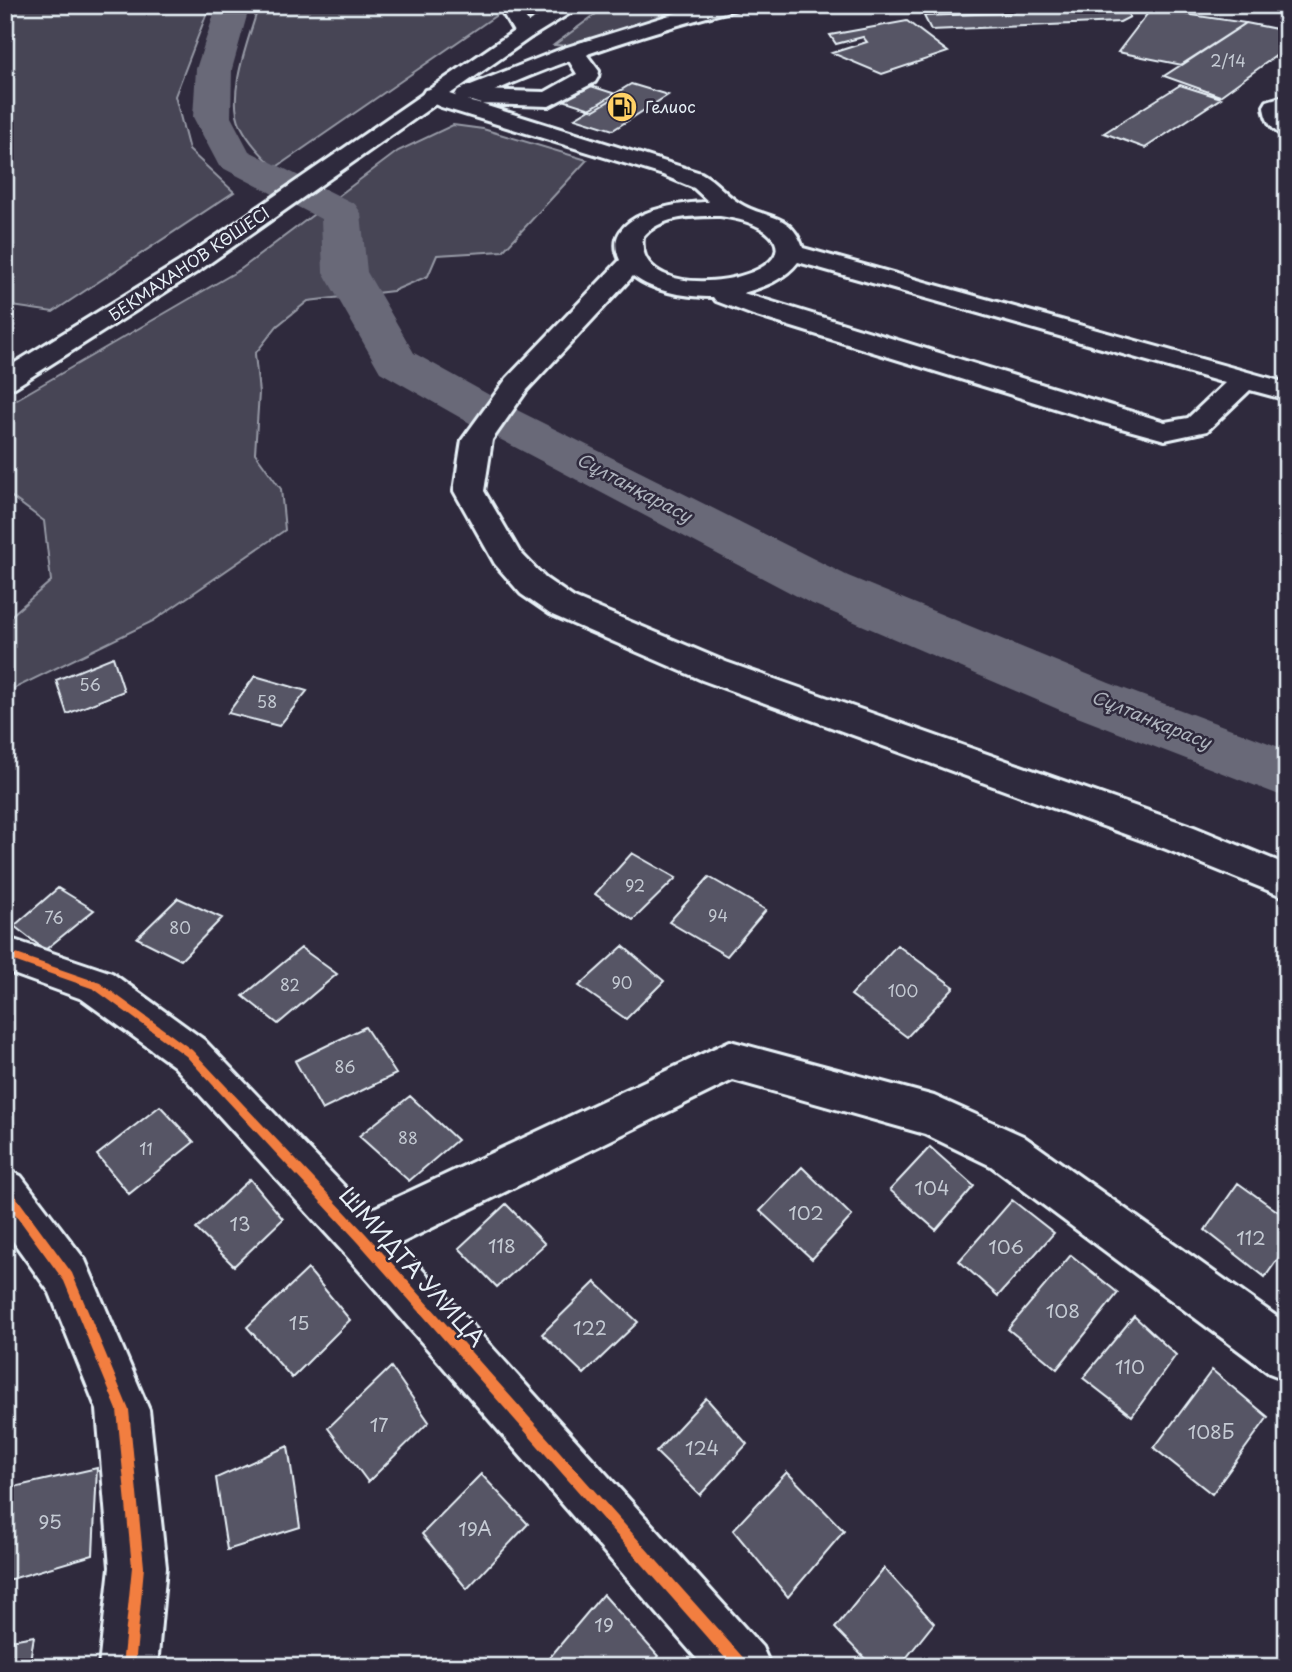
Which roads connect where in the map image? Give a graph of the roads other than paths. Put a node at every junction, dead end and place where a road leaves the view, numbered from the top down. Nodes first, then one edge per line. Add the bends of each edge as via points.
1 (508, 5) edge
2 (552, 5) edge
3 (573, 5) edge
4 (728, 6) edge
5 (524, 33) junction
6 (586, 47) junction
7 (441, 98) junction
8 (1287, 101) edge
9 (1287, 130) edge
10 (732, 209) junction
11 (789, 252) junction
12 (633, 261) junction
13 (721, 289) junction
14 (1245, 380) junction
15 (5, 381) edge
16 (1287, 392) edge
17 (1287, 883) edge
18 (5, 954) edge
19 (5, 1191) edge
20 (362, 1238) junction
21 (1287, 1355) edge
22 (128, 1667) edge
23 (742, 1667) edge

1 - 5 main road
2 - 5 main road
3 - 5 main road
4 - 6 main road
5 - 7 main road
6 - 7 main road
6 - 7 main road via 575,54 589,74 549,99
7 - 10 main road via 667,170 703,184
7 - 15 main road, БЕКМАХАНОВ КӨШЕСІ via 407,113 99,325
8 - 9 main road via 1275,106 1276,117
10 - 11 main road via 775,226
10 - 12 main road via 680,210 652,219 629,243
11 - 13 main road via 780,270 769,277
11 - 14 main road
12 - 13 main road via 667,283
12 - 17 main road via 517,384 477,440 469,491 506,557 533,586 562,606 714,671 1180,838
13 - 14 main road via 725,295 762,309 1165,431 1197,425
14 - 16 main road
18 - 20 main road, ШМИДТА УЛИЦА via 97,986 189,1053
19 - 22 main road via 68,1277 123,1410 138,1567
20 - 21 main road via 730,1060 934,1116 1007,1151
20 - 23 main road, ШМИДТА УЛИЦА

